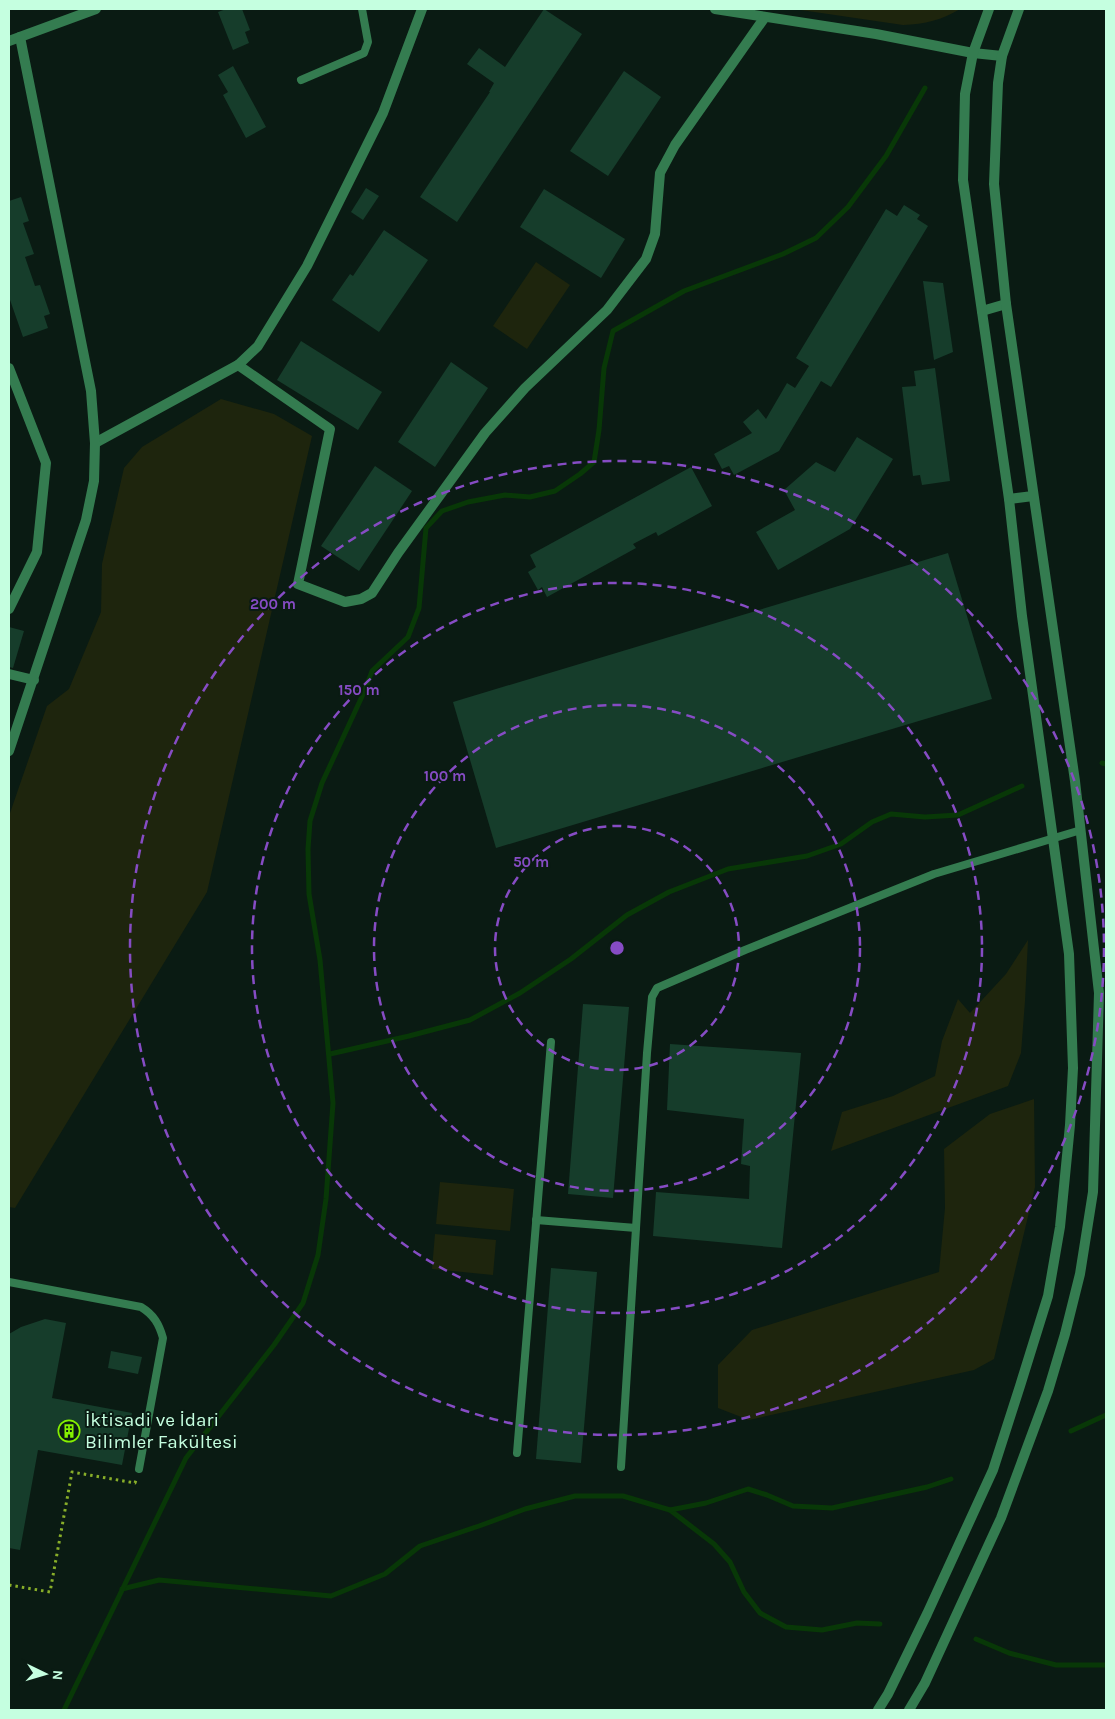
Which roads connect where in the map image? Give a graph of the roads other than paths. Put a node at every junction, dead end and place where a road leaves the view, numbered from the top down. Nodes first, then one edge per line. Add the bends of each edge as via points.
1 (96, 9) edge
2 (362, 9) edge
3 (422, 9) edge
4 (715, 9) edge
5 (989, 9) edge
6 (1019, 9) edge
7 (765, 17) junction
8 (20, 37) junction
9 (9, 41) edge
10 (973, 53) junction
11 (1002, 56) junction
12 (301, 80) dead end
13 (1006, 304) junction
14 (982, 311) junction
15 (238, 365) junction
16 (9, 368) edge
17 (95, 443) junction
18 (1033, 496) junction
19 (1009, 499) junction
20 (9, 609) edge
21 (9, 674) edge
22 (34, 680) junction
23 (9, 751) edge
24 (1080, 830) junction
25 (1054, 838) junction
26 (551, 1042) dead end
27 (536, 1220) junction
28 (636, 1228) junction
29 (9, 1282) edge
30 (517, 1453) dead end
31 (621, 1467) dead end
32 (139, 1470) road end
33 (878, 1710) edge
34 (909, 1710) edge

1 - 8 street
2 - 12 lane via 368,42 364,53
3 - 15 street via 383,113 307,266 258,346
4 - 7 street
5 - 10 street
6 - 11 street
7 - 10 street
7 - 15 street via 675,145 660,173 655,234 646,259 607,310 525,388 485,433 372,593 345,602 298,584 330,429
8 - 9 street
8 - 17 street via 91,391
10 - 11 street
10 - 14 street via 965,94 963,180
11 - 13 street via 994,184
13 - 14 street
13 - 18 street
14 - 19 street
15 - 17 street
16 - 20 street via 46,463 37,552
17 - 22 street via 94,481 86,520
18 - 19 street
18 - 24 street
19 - 25 street via 1022,616
21 - 22 street
22 - 23 street
24 - 25 lane
24 - 34 street via 1099,992 1092,1192 1080,1274 1048,1391 1001,1518
25 - 28 lane via 934,874 657,988 652,997
25 - 33 street via 1069,954 1073,1068 1060,1227 1048,1296 993,1470 927,1614
26 - 27 lane
27 - 28 lane
27 - 30 lane
28 - 31 lane
29 - 32 lane via 141,1307 151,1313 159,1324 163,1338

